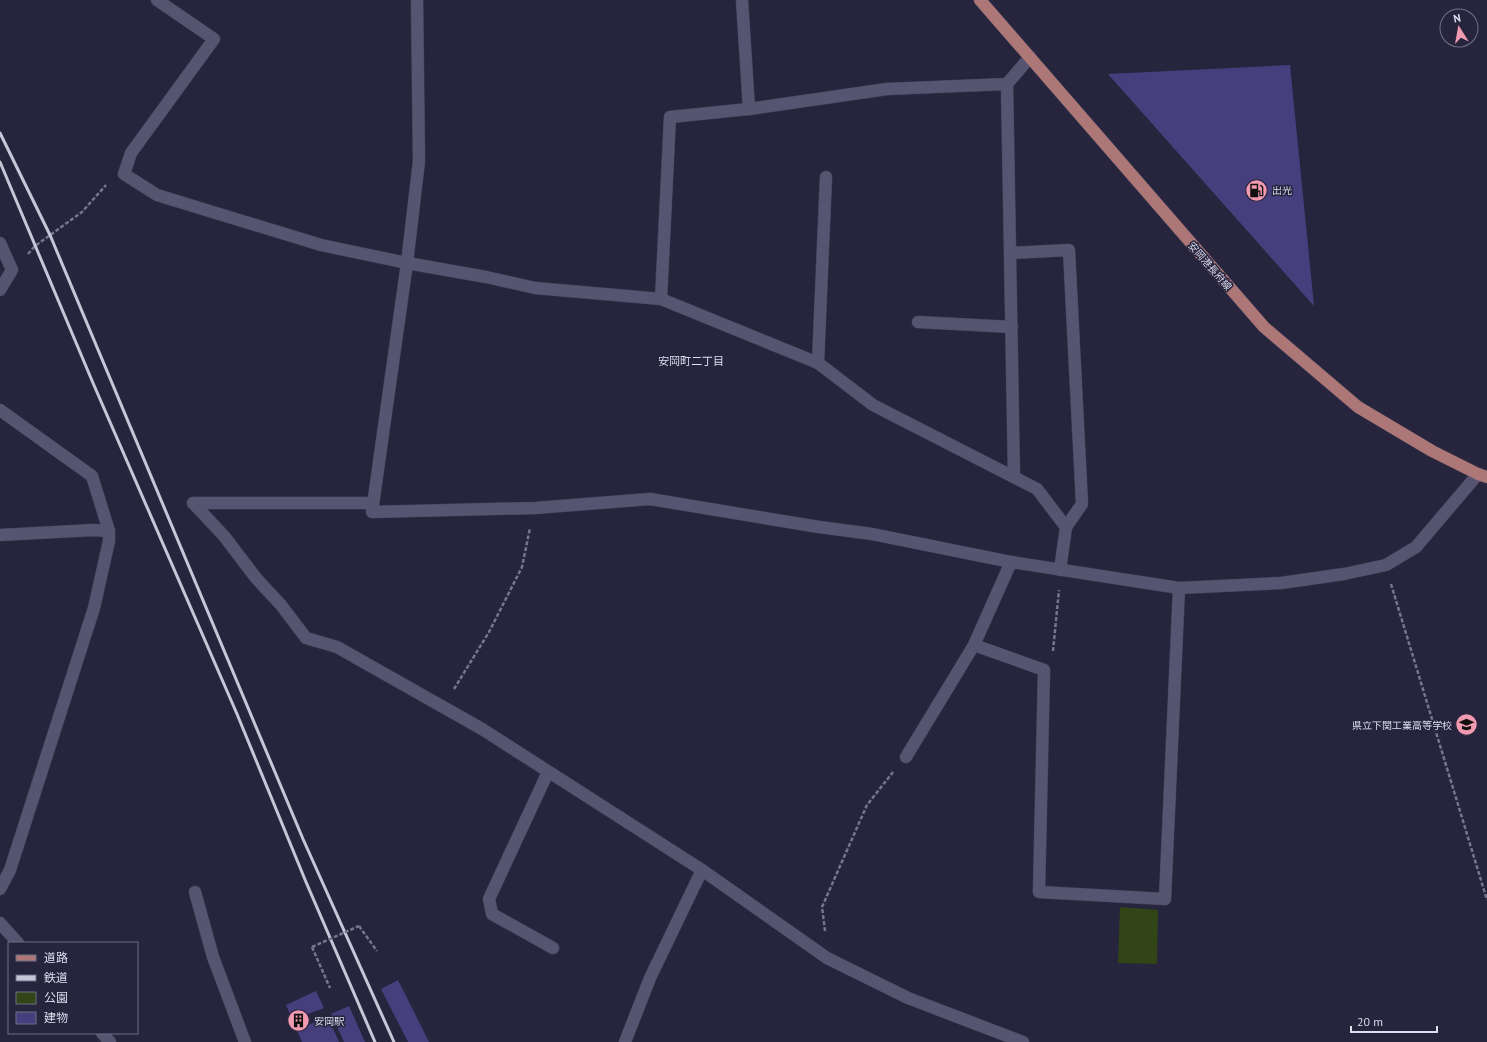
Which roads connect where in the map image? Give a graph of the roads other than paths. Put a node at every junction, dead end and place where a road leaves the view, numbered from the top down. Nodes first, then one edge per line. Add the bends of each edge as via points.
1 (157, 0) edge
2 (417, 0) edge
3 (742, 0) edge
4 (980, 0) edge
5 (1030, 57) junction
6 (1007, 84) junction
7 (749, 109) junction
8 (826, 177) dead end
9 (0, 243) edge
10 (1010, 253) junction
11 (407, 263) junction
12 (0, 290) edge
13 (661, 299) junction
14 (918, 322) dead end
15 (1012, 327) junction
16 (818, 363) junction
17 (0, 410) edge
18 (1483, 476) edge
19 (1014, 478) junction
20 (373, 503) junction
21 (1066, 527) junction
22 (109, 531) junction
23 (0, 535) edge
24 (1011, 562) junction
25 (1060, 570) junction
26 (1179, 588) junction
27 (974, 645) junction
28 (906, 756) road end
29 (548, 772) junction
30 (702, 870) junction
31 (0, 889) edge
32 (195, 892) dead end
33 (0, 923) edge
34 (17, 942) edge
35 (553, 948) dead end
36 (103, 1034) edge
37 (110, 1042) edge
38 (245, 1042) edge
39 (625, 1042) edge
40 (1023, 1042) edge

1 - 11 street via 214,39 131,153 124,174 157,195 321,245
2 - 11 street via 419,161
3 - 7 street
4 - 5 main road, 安岡港長府線
5 - 6 street
5 - 18 main road, 安岡港長府線 via 1264,327 1358,407 1432,451
6 - 7 street via 887,89
6 - 10 street
7 - 13 street via 670,117
8 - 16 street
9 - 12 street via 12,270
10 - 15 street
10 - 21 street via 1069,250 1082,504
11 - 13 street via 535,288
11 - 20 street
13 - 16 street
14 - 15 street
15 - 19 street
16 - 19 street via 873,405
17 - 22 street via 92,476
18 - 26 street via 1416,546 1386,565 1281,583
19 - 21 street via 1038,489
20 - 24 street via 372,512 535,508 650,499 872,534
20 - 29 street via 193,503 224,536 306,638 337,647 482,729
21 - 25 street
22 - 23 street
22 - 31 street via 94,608 10,870
24 - 25 street
24 - 27 street
25 - 26 street
26 - 27 street via 1165,899 1039,892 1044,670
27 - 28 street
29 - 30 street
29 - 35 street via 489,899 492,914
30 - 39 street via 650,978
30 - 40 street via 827,958 908,998
32 - 38 street via 213,957
33 - 34 street
36 - 37 street

